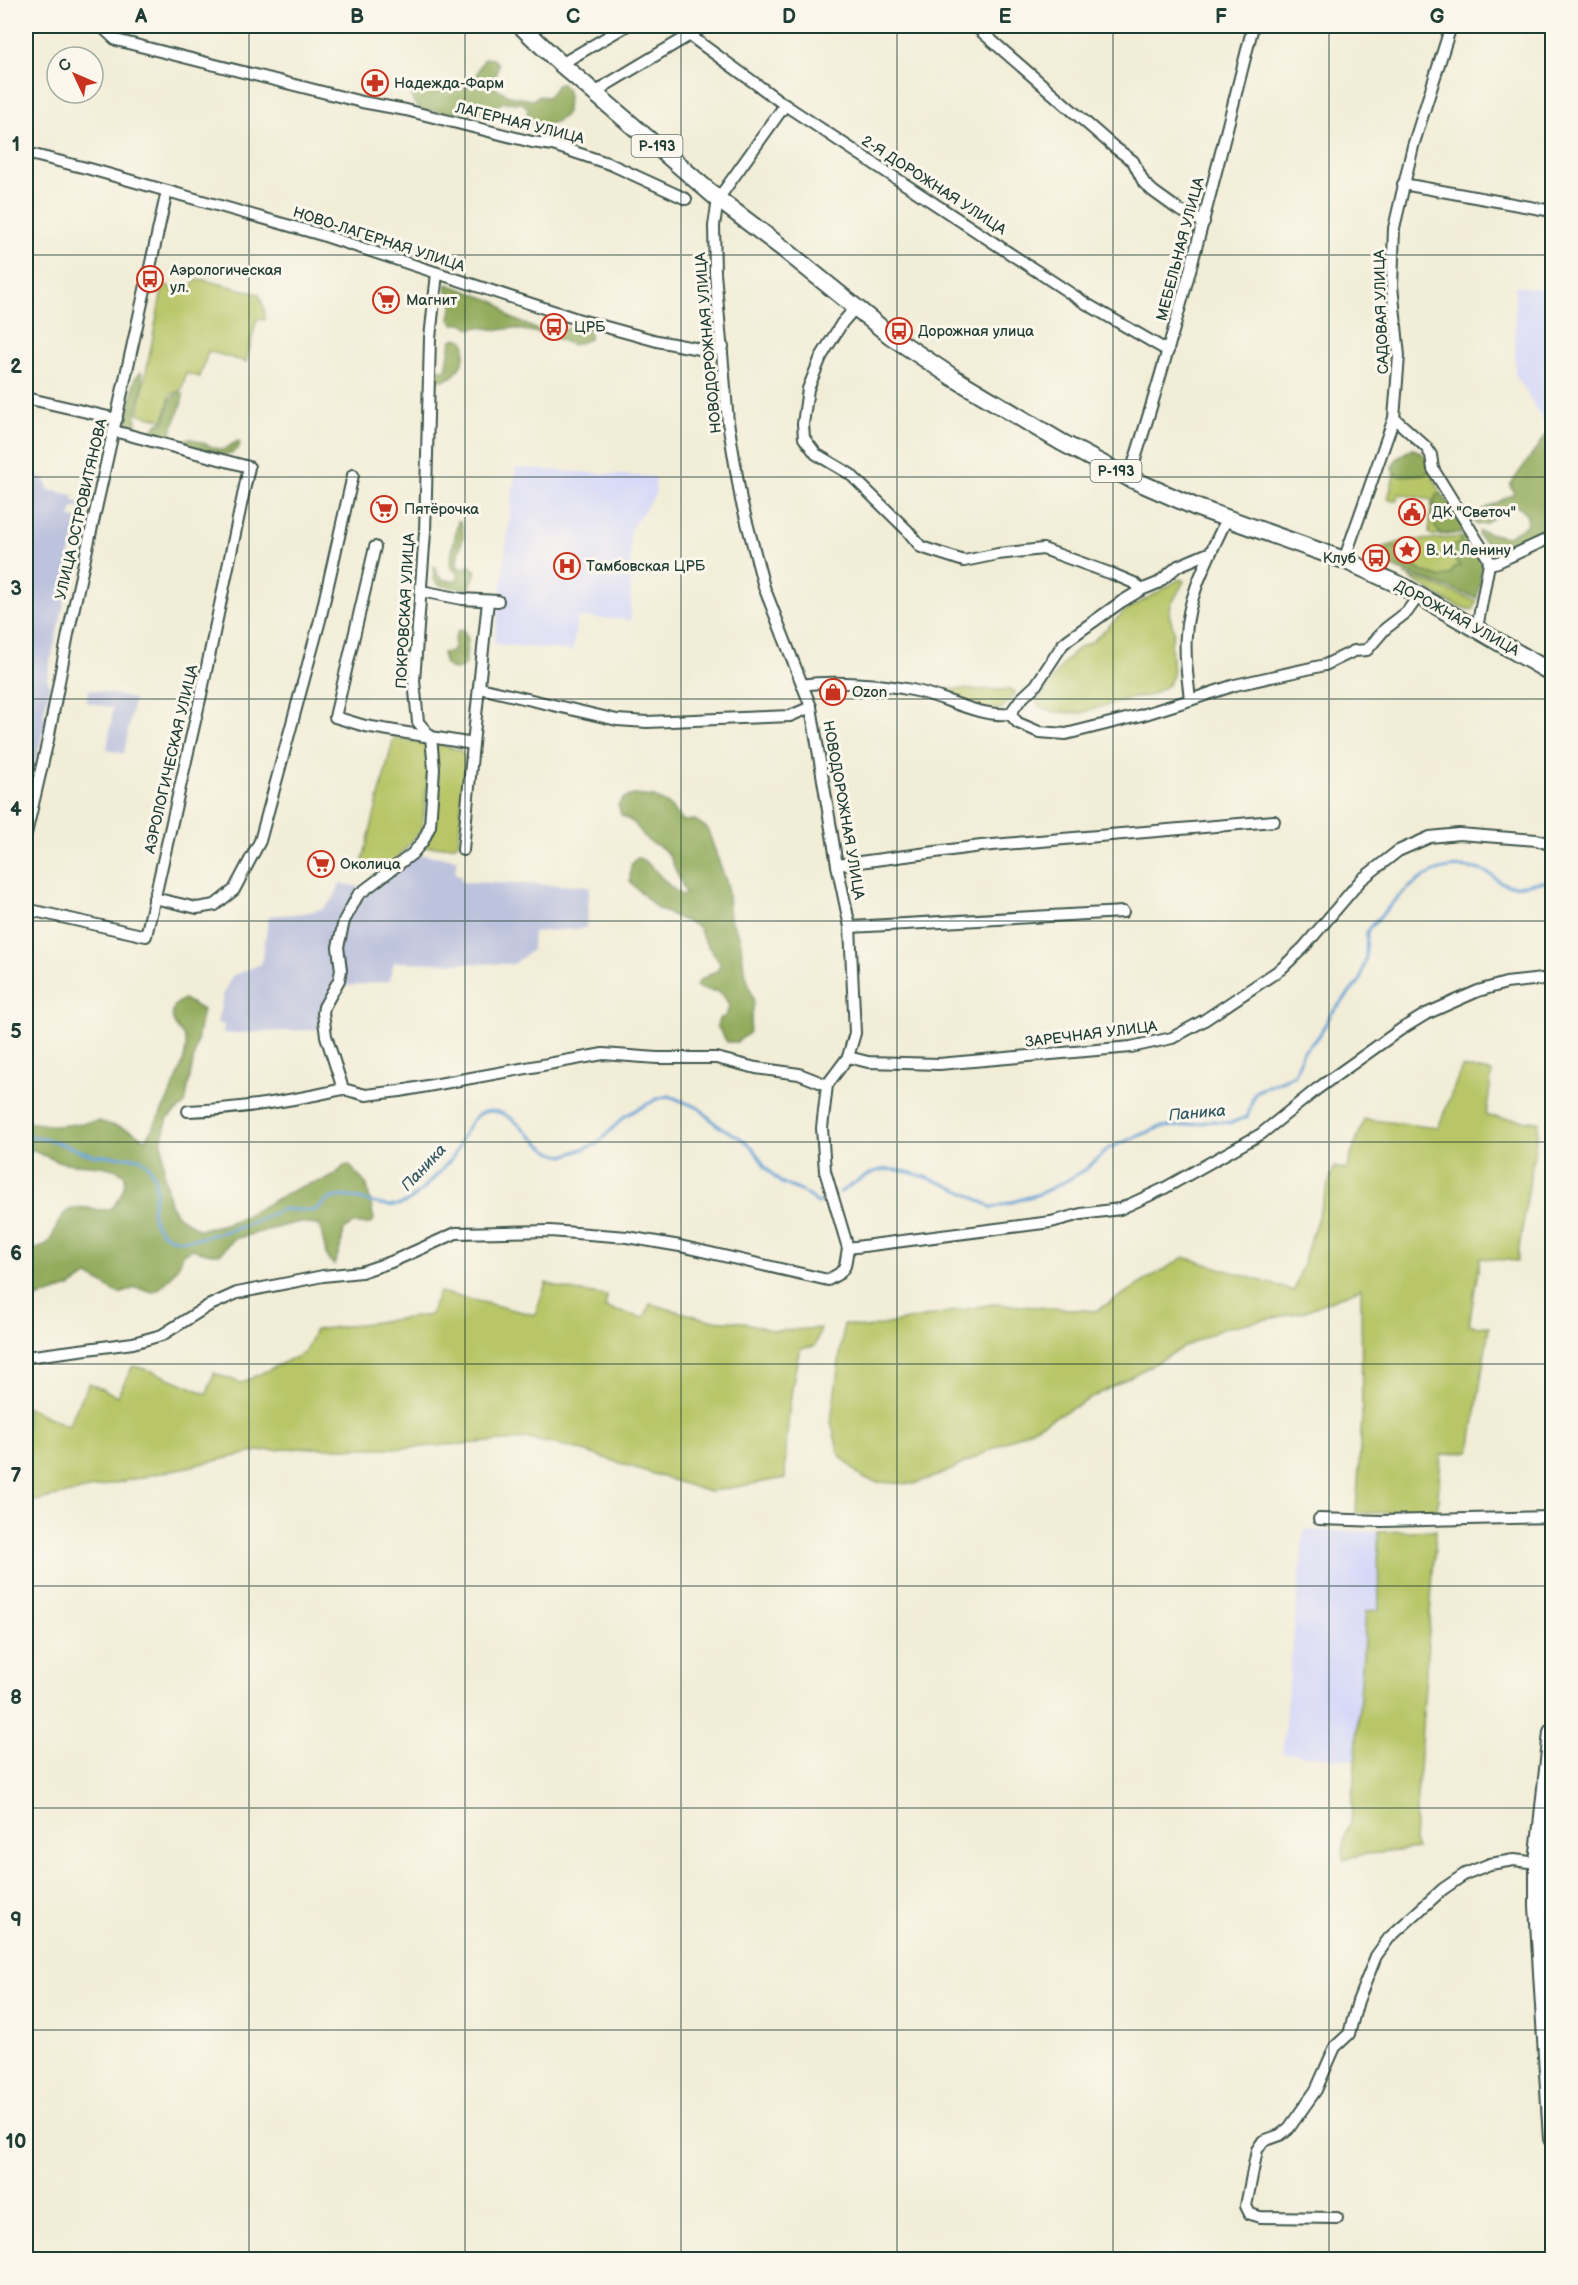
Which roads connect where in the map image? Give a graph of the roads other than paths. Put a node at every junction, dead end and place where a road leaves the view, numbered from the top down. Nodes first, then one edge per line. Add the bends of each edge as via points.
1 (101, 26) edge
2 (521, 26) edge
3 (626, 26) edge
4 (705, 26) edge
5 (975, 26) edge
6 (1253, 26) edge
7 (1451, 26) edge
8 (689, 35) junction
9 (561, 64) junction
10 (595, 94) junction
11 (785, 105) junction
12 (26, 153) edge
13 (1403, 184) junction
14 (167, 191) junction
15 (686, 199) dead end
16 (718, 199) junction
17 (1552, 211) edge
18 (1204, 222) junction
19 (437, 273) junction
20 (855, 308) junction
21 (723, 347) junction
22 (1168, 351) junction
23 (26, 398) edge
24 (117, 418) junction
25 (1394, 418) junction
26 (114, 431) junction
27 (353, 475) dead end
28 (1129, 478) junction
29 (1227, 518) junction
30 (1552, 537) edge
31 (375, 547) dead end
32 (1211, 552) junction
33 (1344, 560) junction
34 (1489, 564) junction
35 (1141, 590) junction
36 (421, 591) junction
37 (1419, 595) junction
38 (1477, 628) junction
39 (1552, 674) edge
40 (802, 685) junction
41 (480, 688) junction
42 (1190, 700) junction
43 (811, 707) junction
44 (1010, 714) junction
45 (431, 737) junction
46 (473, 744) junction
47 (1274, 820) dead end
48 (26, 834) edge
49 (1552, 845) edge
50 (463, 850) dead end
51 (837, 865) junction
52 (154, 898) junction
53 (26, 909) edge
54 (1124, 912) dead end
55 (850, 927) junction
56 (1552, 978) edge
57 (848, 1057) junction
58 (827, 1085) junction
59 (344, 1089) junction
60 (188, 1111) dead end
61 (848, 1248) junction
62 (26, 1357) edge
63 (1552, 1517) edge
64 (1319, 1519) dead end
65 (1552, 1732) edge
66 (1538, 1863) junction
67 (1552, 2139) edge
68 (1337, 2218) dead end

1 - 15 street, ЛАГЕРНАЯ УЛИЦА via 116,40 553,145 610,164
2 - 9 main road, ДОРОЖНАЯ УЛИЦА / Р-193
3 - 9 street
4 - 8 street
5 - 18 street via 1133,161 1144,183 1154,192
6 - 18 street, МЕБЕЛЬНАЯ УЛИЦА
7 - 13 street, САДОВАЯ УЛИЦА
8 - 10 street
8 - 11 street, 2-Я ДОРОЖНАЯ УЛИЦА
9 - 10 main road, ДОРОЖНАЯ УЛИЦА / Р-193
10 - 16 main road, ДОРОЖНАЯ УЛИЦА / Р-193
11 - 16 street
11 - 22 street, 2-Я ДОРОЖНАЯ УЛИЦА via 1085,303
12 - 14 street, НОВО-ЛАГЕРНАЯ УЛИЦА
13 - 17 street
13 - 25 street, САДОВАЯ УЛИЦА via 1392,258 1399,356
14 - 19 street, НОВО-ЛАГЕРНАЯ УЛИЦА
14 - 24 street, УЛИЦА ОСТРОВИТЯНОВА
16 - 20 main road, ДОРОЖНАЯ УЛИЦА / Р-193
16 - 21 street, НОВОДОРОЖНАЯ УЛИЦА via 715,273
18 - 22 street, МЕБЕЛЬНАЯ УЛИЦА
19 - 21 street, НОВО-ЛАГЕРНАЯ УЛИЦА via 617,330 710,351
19 - 36 street, ПОКРОВСКАЯ УЛИЦА via 429,361
20 - 28 main road, ДОРОЖНАЯ УЛИЦА / Р-193 via 954,378
20 - 35 street via 821,357 808,389 802,424 804,438 816,454 850,474 921,547 964,561 1043,549 1115,575
21 - 40 street, НОВОДОРОЖНАЯ УЛИЦА via 728,422 749,537
22 - 28 street, МЕБЕЛЬНАЯ УЛИЦА
23 - 24 street
24 - 26 street, УЛИЦА ОСТРОВИТЯНОВА
25 - 33 street, САДОВАЯ УЛИЦА
25 - 34 street via 1426,447 1433,470
26 - 48 street, УЛИЦА ОСТРОВИТЯНОВА
26 - 52 street, АЭРОЛОГИЧЕСКАЯ УЛИЦА via 249,467
27 - 52 street via 320,620 260,841 234,890 215,905 197,908
28 - 29 main road, ДОРОЖНАЯ УЛИЦА / Р-193
29 - 32 street
29 - 33 main road, ДОРОЖНАЯ УЛИЦА / Р-193
30 - 34 street
31 - 45 street via 335,717
32 - 35 street via 1178,566 1158,583
32 - 42 street via 1193,595 1187,624 1185,651
33 - 37 main road, ДОРОЖНАЯ УЛИЦА / Р-193
34 - 38 street
35 - 44 street via 1063,644 1036,685
36 - 41 street via 493,601
36 - 45 street, ПОКРОВСКАЯ УЛИЦА via 415,700 418,722
37 - 38 main road, ДОРОЖНАЯ УЛИЦА / Р-193
37 - 42 street via 1367,650 1354,651 1325,665 1235,685
38 - 39 main road, ДОРОЖНАЯ УЛИЦА / Р-193
40 - 43 street, НОВОДОРОЖНАЯ УЛИЦА
40 - 44 street via 823,681 912,690 987,714
41 - 43 street via 617,720 647,722 790,716
41 - 46 street
42 - 44 street via 1066,734 1039,732 1018,723
43 - 51 street, НОВОДОРОЖНАЯ УЛИЦА
45 - 46 street
45 - 59 street, ПОКРОВСКАЯ УЛИЦА via 434,769 428,834 412,854 358,895 344,921 338,947 339,980 323,1013 326,1036
46 - 50 street
47 - 51 street via 981,846
49 - 57 street, ЗАРЕЧНАЯ УЛИЦА via 1537,840 1459,834 1415,842 1361,880 1281,969 1172,1038 1151,1044 939,1065 868,1062
51 - 55 street, НОВОДОРОЖНАЯ УЛИЦА
52 - 53 street, АЭРОЛОГИЧЕСКАЯ УЛИЦА via 146,936
54 - 55 street
55 - 57 street, НОВОДОРОЖНАЯ УЛИЦА via 855,1033
56 - 61 street via 1506,983 1478,991 1426,1014 1317,1089 1261,1134 1120,1209 1051,1222
57 - 58 street, НОВОДОРОЖНАЯ УЛИЦА
58 - 59 street via 799,1074 716,1058 603,1054 400,1091 366,1095
58 - 61 street via 822,1128 825,1171
59 - 60 street via 287,1102
61 - 62 street via 845,1266 828,1280 627,1237 550,1231 456,1233 361,1272 237,1293 162,1335 133,1343
63 - 64 street
65 - 66 main road
66 - 67 main road
66 - 68 street via 1514,1860 1465,1874 1389,1938 1376,1956 1349,2034 1335,2047 1316,2090 1289,2128 1263,2141 1257,2150 1246,2206 1250,2214

